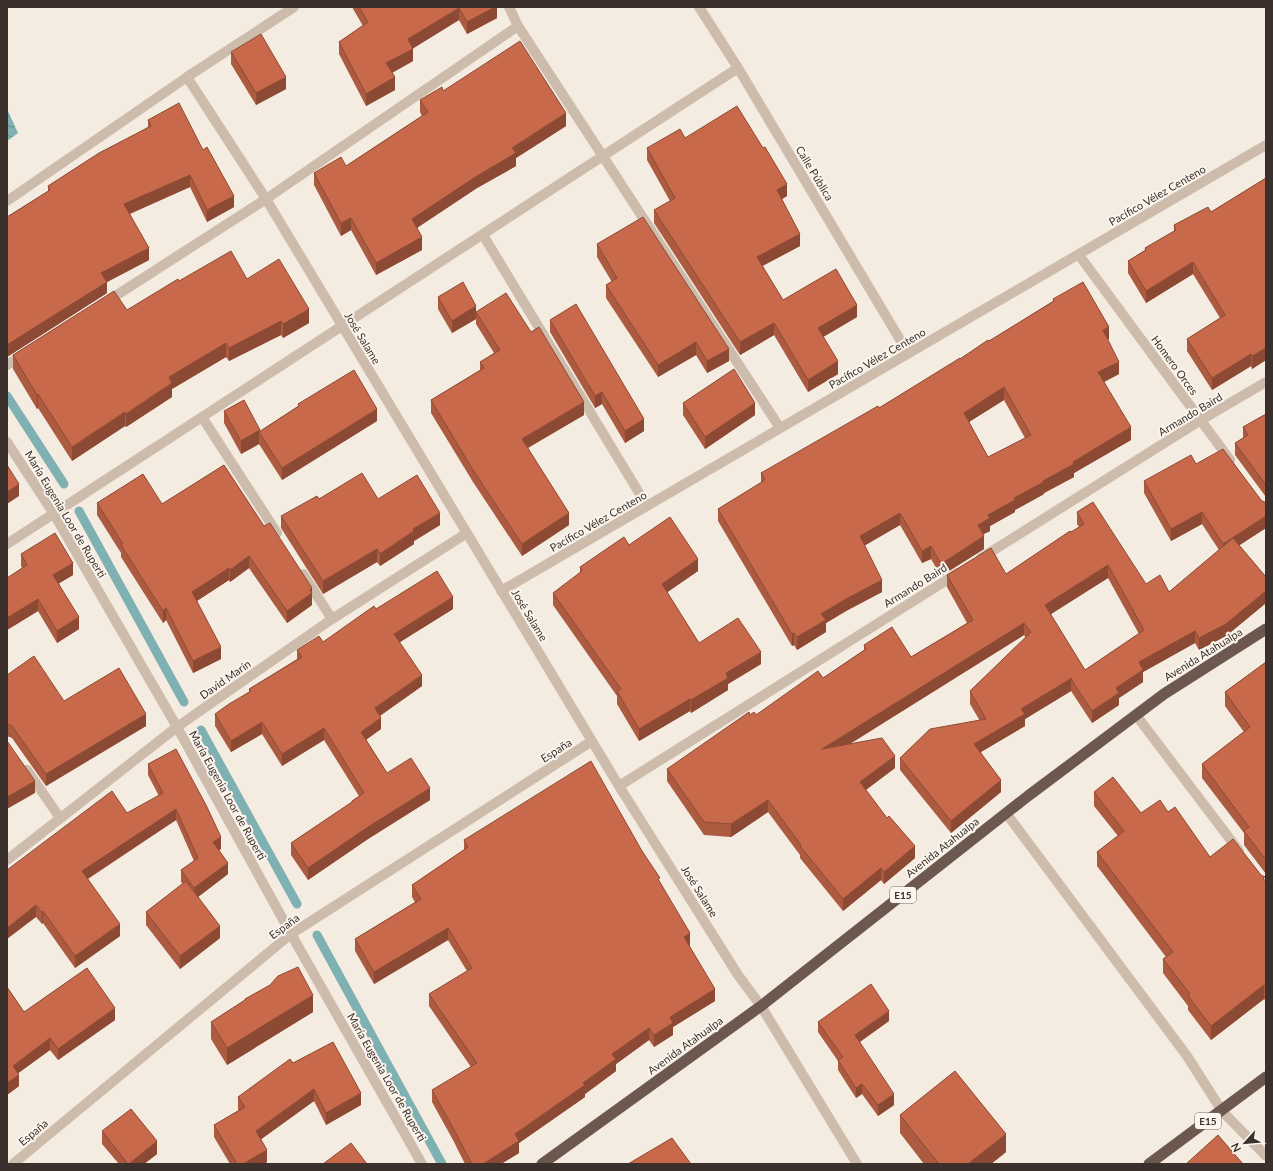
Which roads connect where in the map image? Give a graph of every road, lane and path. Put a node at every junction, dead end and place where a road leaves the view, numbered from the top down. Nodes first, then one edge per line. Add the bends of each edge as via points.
1 (294, 7) edge
2 (509, 7) edge
3 (699, 7) edge
4 (518, 26) junction
5 (738, 68) junction
6 (187, 77) junction
7 (1266, 145) edge
8 (603, 156) junction
9 (266, 199) junction
10 (7, 201) edge
11 (483, 235) junction
12 (1079, 255) junction
13 (101, 305) edge
14 (342, 326) junction
15 (35, 347) edge
16 (908, 353) junction
17 (7, 365) edge
18 (1266, 382) edge
19 (202, 417) junction
20 (1201, 420) junction
21 (780, 428) junction
22 (7, 442) edge
23 (1238, 470) edge
24 (646, 506) junction
25 (54, 514) junction
26 (467, 533) junction
27 (282, 541) edge
28 (7, 544) edge
29 (299, 567) edge
30 (501, 591) junction
31 (332, 619) junction
32 (1266, 629) edge
33 (1136, 715) junction
34 (176, 727) junction
35 (592, 741) junction
36 (20, 761) edge
37 (619, 786) junction
38 (1006, 813) junction
39 (60, 818) junction
40 (7, 860) edge
41 (1247, 860) edge
42 (291, 934) junction
43 (761, 1006) junction
44 (1266, 1077) edge
45 (1222, 1111) junction
46 (1266, 1156) edge
47 (13, 1164) edge
48 (422, 1164) edge
49 (542, 1164) edge
50 (857, 1164) edge
51 (1149, 1164) edge

1 - 6 street
2 - 4 street
3 - 5 street, Calle Pública
4 - 8 street
4 - 9 street
5 - 8 street
5 - 16 street, Calle Pública
6 - 9 street, José Salame
6 - 10 street
7 - 12 street, Pacífico Vélez Centeno
8 - 11 street
8 - 21 street
9 - 13 street
9 - 14 street, José Salame
11 - 14 street
11 - 24 street
12 - 16 street, Pacífico Vélez Centeno
12 - 20 street, Homero Orces
14 - 19 street
14 - 26 street, José Salame
15 - 17 street
16 - 21 street, Pacífico Vélez Centeno
18 - 20 street, Armando Baird
19 - 25 street
19 - 27 street
20 - 23 street, Homero Orces
20 - 37 street, Armando Baird
21 - 24 street, Pacífico Vélez Centeno
22 - 25 street, María Eugenia Loor de Ruperti
24 - 30 street, Pacífico Vélez Centeno
25 - 28 street
25 - 34 street, María Eugenia Loor de Ruperti
26 - 30 street, José Salame
26 - 31 street, David Marín
29 - 31 street
30 - 35 street, José Salame
31 - 34 street, David Marín
32 - 33 highway, Avenida Atahualpa / E15 via 1164,694
33 - 38 highway, Avenida Atahualpa / E15
33 - 41 street
34 - 39 street, David Marín
34 - 42 street, María Eugenia Loor de Ruperti
35 - 37 street, José Salame
35 - 42 street, España
36 - 39 street
37 - 43 street, José Salame via 738,975
38 - 43 highway, Avenida Atahualpa / E15
38 - 45 street via 1187,1056
39 - 40 street, David Marín
42 - 47 street, España
42 - 48 street, María Eugenia Loor de Ruperti
43 - 49 highway, Avenida Atahualpa / E15
43 - 50 street, José Salame
44 - 45 highway, E15
45 - 46 street
45 - 51 highway, E15

